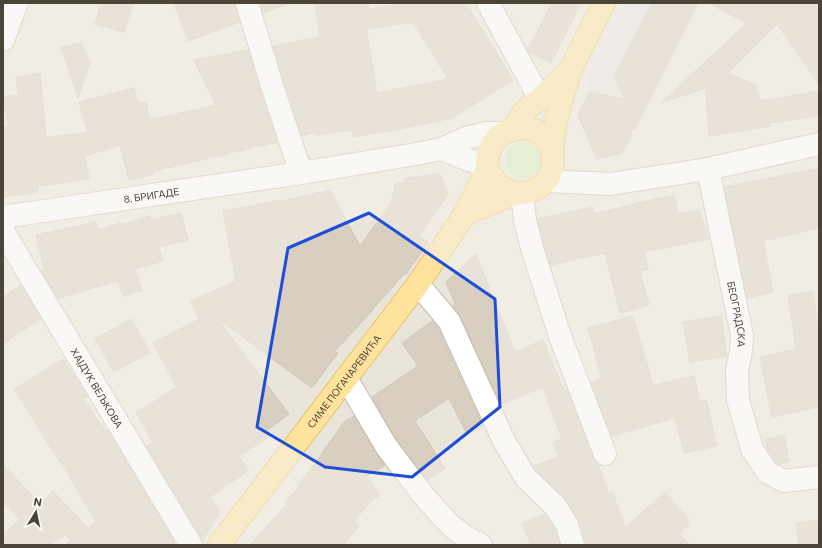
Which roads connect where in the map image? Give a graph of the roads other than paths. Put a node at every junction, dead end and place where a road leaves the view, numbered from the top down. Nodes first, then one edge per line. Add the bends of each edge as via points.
1 (18, 3) edge
2 (247, 3) edge
3 (488, 3) edge
4 (604, 3) edge
5 (3, 40) edge
6 (570, 71) junction
7 (540, 99) junction
8 (508, 131) junction
9 (819, 144) edge
10 (442, 149) junction
11 (552, 150) junction
12 (487, 167) junction
13 (708, 169) junction
14 (301, 173) junction
15 (546, 181) junction
16 (519, 193) junction
17 (465, 214) junction
18 (3, 217) edge
19 (3, 231) edge
20 (418, 284) junction
21 (346, 378) junction
22 (605, 454) dead end
23 (819, 477) edge
24 (191, 545) edge
25 (219, 545) edge
26 (481, 545) edge
27 (573, 545) edge

1 - 5 street
2 - 14 street
3 - 7 street
4 - 6 main road
6 - 7 main road
6 - 11 main road via 554,130
7 - 8 main road via 530,106
8 - 10 street, 8. БРИГАДЕ via 466,138
8 - 11 main road via 522,128 532,130 547,141
8 - 12 main road via 495,140 489,150
9 - 13 street
10 - 12 street
10 - 14 street, 8. БРИГАДЕ
11 - 15 main road via 552,171
12 - 16 main road via 499,186
12 - 17 main road, СИМЕ ПОГАЧАРЕВИЋА
13 - 15 street via 610,184
13 - 23 street, БЕОГРАДСКА via 742,336 737,370 738,400 752,449 767,472 784,481
14 - 18 street, 8. БРИГАДЕ
15 - 16 main road via 538,188
16 - 17 main road
16 - 22 street via 526,227 555,322
17 - 20 main road, СИМЕ ПОГАЧАРЕВИЋА
19 - 24 street, ХАЈДУК ВЕЉКОВА
20 - 21 main road, СИМЕ ПОГАЧАРЕВИЋА
20 - 27 street via 448,321 504,441 526,478 556,507
21 - 25 main road, СИМЕ ПОГАЧАРЕВИЋА
21 - 26 street via 386,446 424,495 450,525

